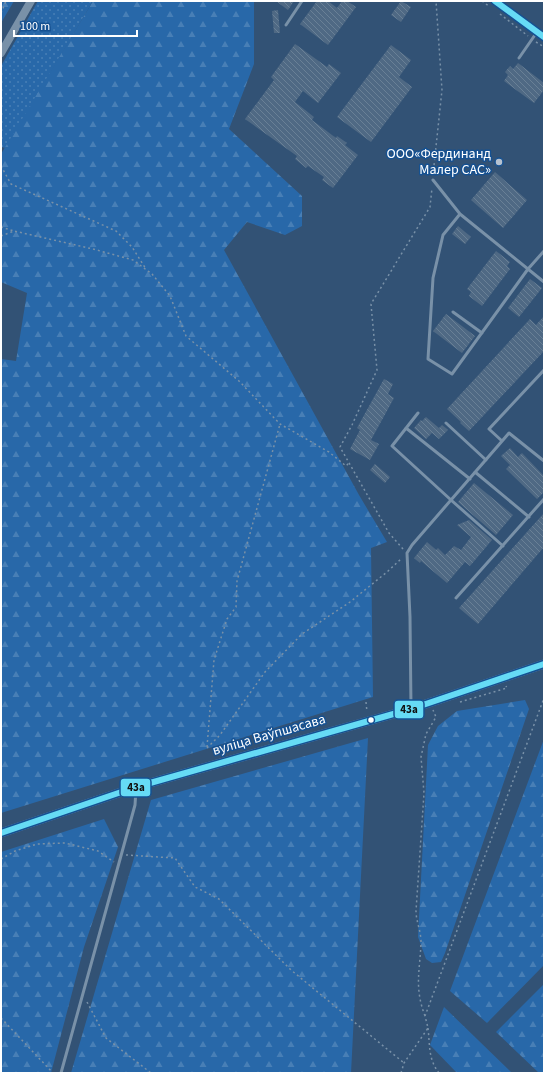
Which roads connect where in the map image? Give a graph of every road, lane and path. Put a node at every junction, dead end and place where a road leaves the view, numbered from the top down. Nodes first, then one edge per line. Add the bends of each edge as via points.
1 (6, 1) edge
2 (31, 1) edge
3 (302, 1) edge
4 (436, 1) edge
5 (482, 1) edge
6 (495, 1) edge
7 (1, 13) edge
8 (286, 25) dead end
9 (537, 32) junction
10 (544, 37) edge
11 (533, 39) junction
12 (544, 48) edge
13 (1, 53) edge
14 (520, 58) dead end
15 (1, 166) edge
16 (433, 180) junction
17 (460, 214) junction
18 (1, 226) edge
19 (14, 231) junction
20 (1, 236) edge
21 (544, 251) edge
22 (528, 269) junction
23 (147, 271) junction
24 (544, 282) edge
25 (454, 312) dead end
26 (482, 333) junction
27 (544, 370) edge
28 (418, 412) dead end
29 (446, 423) dead end
30 (280, 424) junction
31 (406, 428) junction
32 (502, 441) junction
33 (486, 460) junction
34 (544, 460) edge
35 (349, 463) junction
36 (475, 472) junction
37 (470, 478) junction
38 (544, 499) edge
39 (450, 500) junction
40 (529, 516) junction
41 (502, 546) junction
42 (407, 553) junction
43 (456, 598) dead end
44 (544, 664) edge
45 (507, 688) dead end
46 (544, 698) edge
47 (455, 704) dead end
48 (411, 709) junction
49 (433, 710) dead end
50 (136, 787) junction
51 (1, 833) edge
52 (122, 854) junction
53 (1, 858) edge
54 (118, 865) junction
55 (83, 996) junction
56 (426, 1016) junction
57 (1, 1018) edge
58 (428, 1028) junction
59 (404, 1063) junction
60 (53, 1073) edge
61 (61, 1073) edge
62 (152, 1073) edge
63 (401, 1073) edge
64 (439, 1073) edge

1 - 7 path
2 - 13 street
3 - 8 lane
4 - 16 path via 442,90
5 - 11 path
6 - 9 street
9 - 10 street
9 - 11 lane
11 - 12 path
11 - 14 lane
15 - 23 path via 11,184 116,231 132,247
16 - 17 lane
16 - 35 path via 430,207 371,304 377,370 340,447
17 - 22 lane
17 - 26 lane via 443,235 433,278 428,359 452,374
18 - 19 path
19 - 20 path
19 - 23 path via 133,260
21 - 22 lane
22 - 24 lane
22 - 26 lane
23 - 30 path via 170,296 186,336 239,381
25 - 26 lane
27 - 32 lane via 489,430
28 - 31 lane
29 - 33 lane
30 - 35 path via 328,452 346,466
30 - 42 path via 237,581 236,607 227,619 214,660 207,748 220,735 265,672 302,634 350,602
31 - 37 lane
31 - 39 lane via 392,446
32 - 33 lane
32 - 34 lane via 509,433
33 - 36 lane
35 - 42 path via 389,533
36 - 37 lane
36 - 40 lane
37 - 39 lane
38 - 40 lane
39 - 41 lane
39 - 42 lane
40 - 41 lane
41 - 43 lane
42 - 48 lane
44 - 48 main road, вуліца Ваўпшасава
45 - 47 path
46 - 56 path
48 - 50 main road, вуліца Ваўпшасава
49 - 56 path via 436,717 426,734 421,757 424,793 416,911 421,940 417,984 420,1004
50 - 51 main road, вуліца Ваўпшасава
50 - 52 lane via 135,805
52 - 54 lane
52 - 59 path via 175,858 196,887 219,899 291,970
53 - 54 path via 37,844 65,843 98,851
54 - 55 lane
55 - 61 lane
55 - 62 path via 106,1038
56 - 58 path
57 - 60 path
58 - 59 path
58 - 64 path via 431,1058
59 - 63 path

